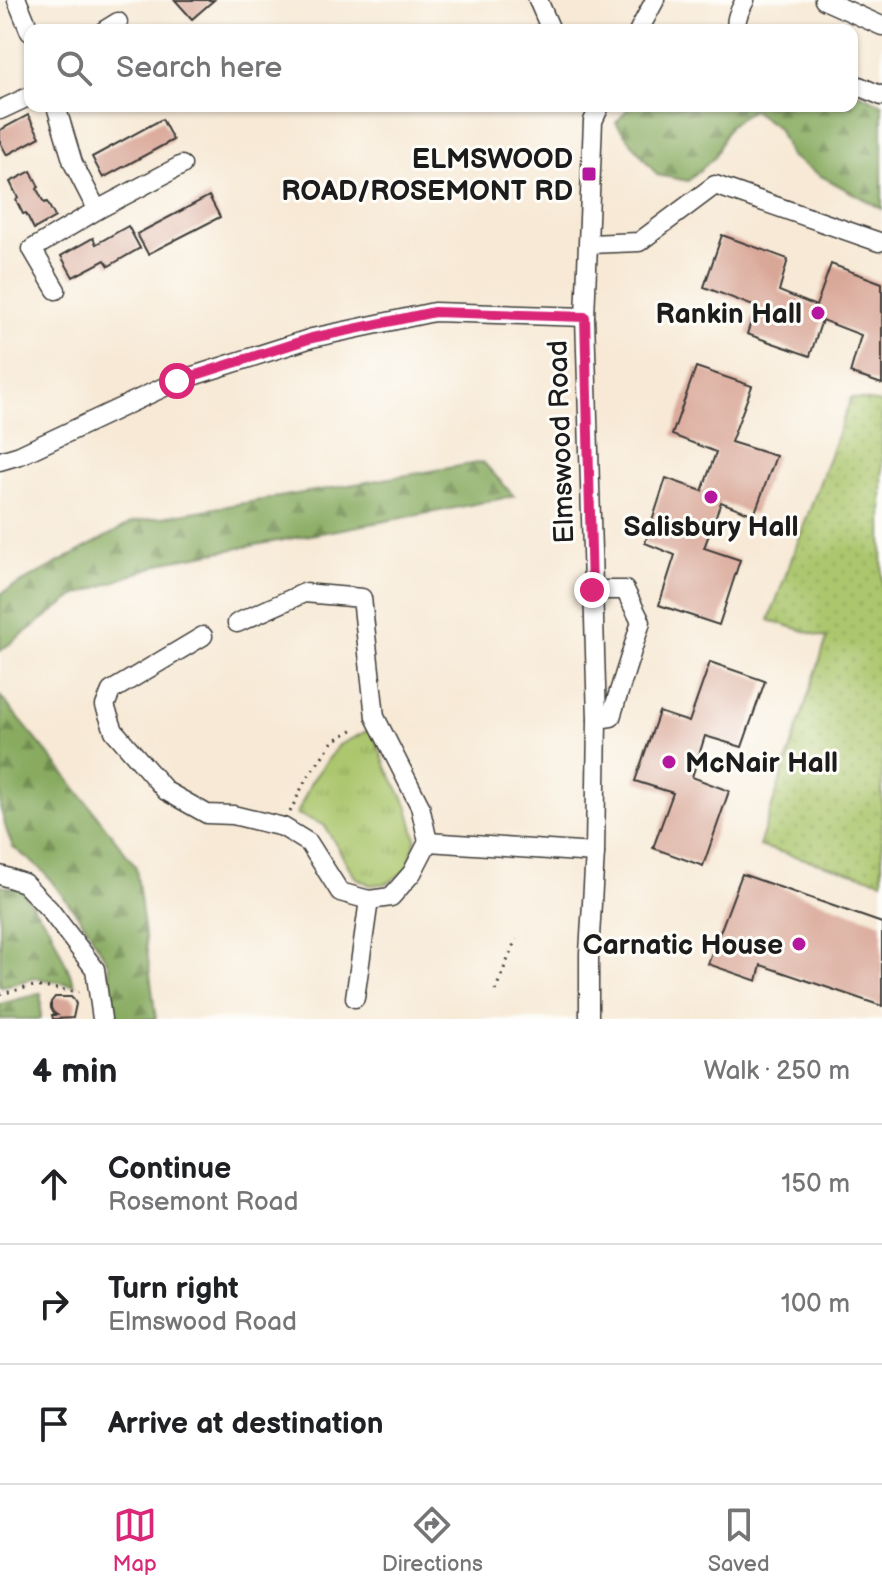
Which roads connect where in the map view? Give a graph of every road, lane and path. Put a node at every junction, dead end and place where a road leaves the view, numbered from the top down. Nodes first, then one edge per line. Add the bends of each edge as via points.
1 (17, 0) edge
2 (538, 0) edge
3 (655, 0) edge
4 (745, 0) edge
5 (824, 0) edge
6 (27, 24) edge
7 (548, 24) edge
8 (642, 24) edge
9 (736, 24) edge
10 (882, 26) edge
11 (858, 86) edge
12 (882, 96) edge
13 (24, 99) edge
14 (0, 110) edge
15 (58, 112) edge
16 (593, 112) edge
17 (182, 165) dead end
18 (97, 210) junction
19 (879, 242) dead end
20 (589, 244) junction
21 (56, 290) dead end
22 (585, 317) junction
23 (0, 461) edge
24 (592, 590) junction
25 (237, 623) dead end
26 (203, 636) dead end
27 (375, 717) junction
28 (597, 719) junction
29 (283, 827) junction
30 (428, 842) junction
31 (595, 853) junction
32 (0, 875) edge
33 (369, 900) junction
34 (516, 939) dead end
35 (495, 991) dead end
36 (0, 994) edge
37 (99, 995) junction
38 (355, 998) dead end
39 (102, 1019) edge
40 (589, 1019) edge

1 - 6 street
2 - 7 street
3 - 8 street
4 - 9 street
5 - 10 street
11 - 12 street
13 - 14 street
15 - 18 street via 73,163
16 - 20 street, Elmswood Road
17 - 18 street
18 - 21 street via 32,249
19 - 20 street via 715,185 639,242
20 - 22 street, Elmswood Road
22 - 23 street via 434,312 312,338 177,381
22 - 24 street, Elmswood Road
24 - 28 street, Elmswood Road
24 - 28 street via 625,590 641,622 611,717
25 - 27 street via 304,593 362,598
26 - 29 street via 111,691 105,706 114,731 166,791 207,814
27 - 29 path via 333,741 305,781
27 - 30 street via 420,806
28 - 31 street, Elmswood Road
29 - 33 street via 309,843 340,892
30 - 31 street
30 - 33 street via 412,873 391,897
31 - 40 street, Elmswood Road
32 - 37 street via 24,883 49,909 95,969
33 - 38 street
34 - 35 path
36 - 37 path via 34,986
37 - 39 street

